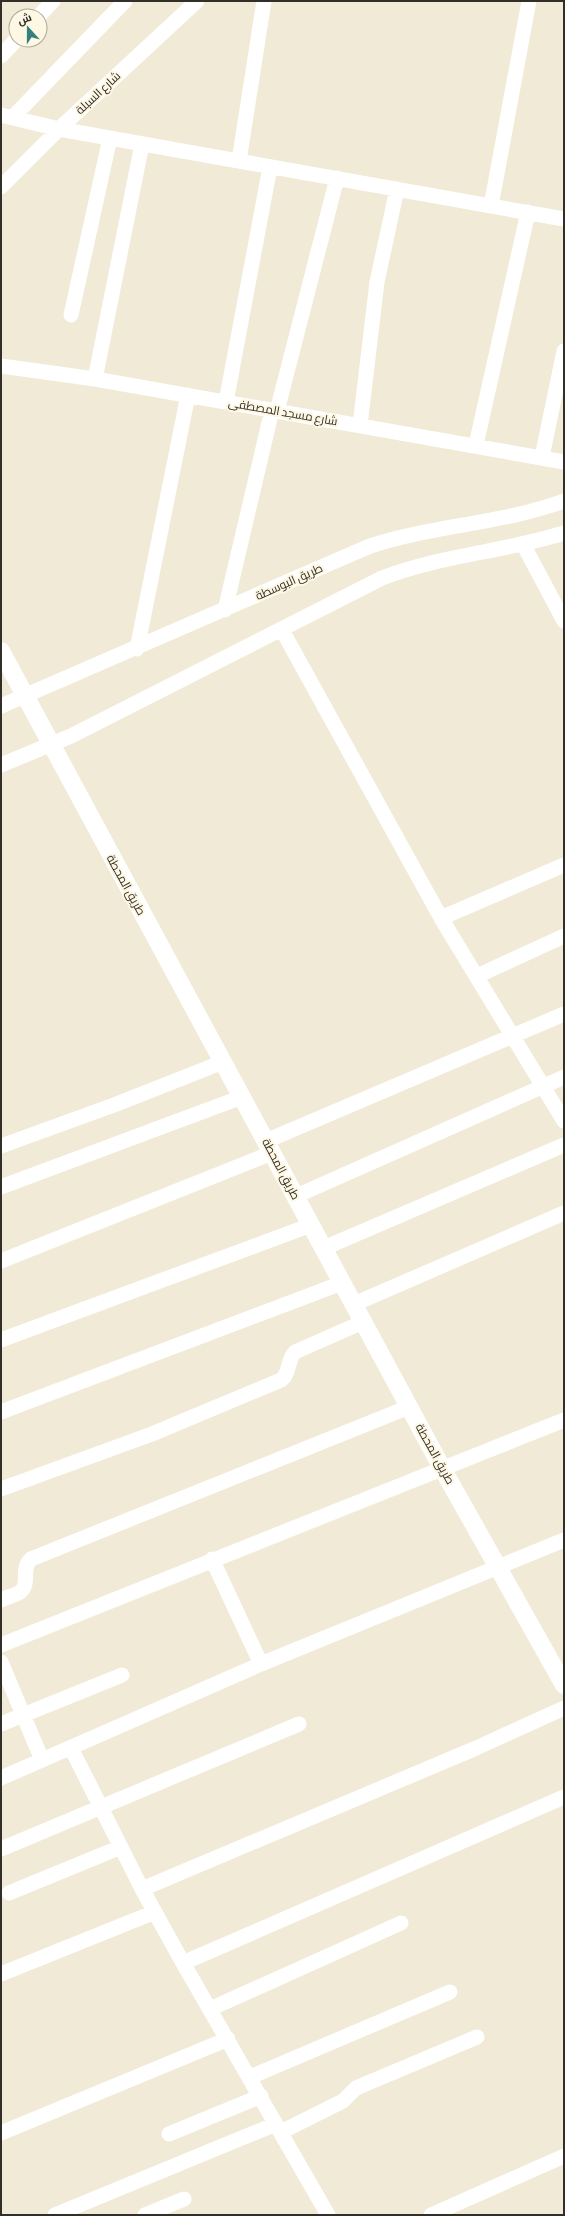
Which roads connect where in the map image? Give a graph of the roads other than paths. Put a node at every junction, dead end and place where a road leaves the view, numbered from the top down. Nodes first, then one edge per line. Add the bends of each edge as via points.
1 (125, 1) edge
2 (197, 1) edge
3 (264, 1) edge
4 (529, 1) edge
5 (8, 48) edge
6 (1, 56) edge
7 (7, 116) edge
8 (60, 129) junction
9 (110, 138) junction
10 (142, 144) junction
11 (239, 161) junction
12 (270, 167) junction
13 (337, 178) junction
14 (1, 187) edge
15 (398, 189) junction
16 (491, 206) junction
17 (528, 212) junction
18 (564, 219) edge
19 (71, 315) dead end
20 (564, 351) edge
21 (1, 366) edge
22 (95, 380) junction
23 (188, 395) junction
24 (226, 402) junction
25 (274, 410) junction
26 (360, 425) junction
27 (476, 445) junction
28 (542, 457) junction
29 (564, 462) edge
30 (564, 501) edge
31 (564, 533) edge
32 (523, 544) junction
33 (225, 610) junction
34 (564, 621) edge
35 (282, 630) junction
36 (137, 649) junction
37 (1, 651) edge
38 (28, 704) junction
39 (1, 706) edge
40 (50, 746) junction
41 (1, 765) edge
42 (564, 865) edge
43 (441, 918) junction
44 (564, 936) edge
45 (477, 976) junction
46 (564, 1014) edge
47 (511, 1036) junction
48 (223, 1062) junction
49 (564, 1077) edge
50 (544, 1086) junction
51 (242, 1097) junction
52 (564, 1121) edge
53 (564, 1145) edge
54 (1, 1146) edge
55 (269, 1147) junction
56 (1, 1187) edge
57 (296, 1196) junction
58 (564, 1213) edge
59 (311, 1225) junction
60 (324, 1248) junction
61 (1, 1261) edge
62 (342, 1283) junction
63 (354, 1304) junction
64 (363, 1322) junction
65 (1, 1340) edge
66 (409, 1406) junction
67 (1, 1412) edge
68 (564, 1420) edge
69 (442, 1468) junction
70 (1, 1489) edge
71 (564, 1540) edge
72 (212, 1559) junction
73 (498, 1567) junction
74 (1, 1600) edge
75 (1, 1645) edge
76 (1, 1662) edge
77 (261, 1664) junction
78 (122, 1675) dead end
79 (564, 1685) edge
80 (564, 1708) edge
81 (23, 1715) junction
82 (1, 1724) edge
83 (299, 1724) dead end
84 (71, 1748) junction
85 (42, 1760) junction
86 (1, 1778) edge
87 (564, 1797) edge
88 (102, 1809) junction
89 (121, 1847) junction
90 (1, 1849) edge
91 (142, 1889) junction
92 (9, 1893) dead end
93 (155, 1912) junction
94 (400, 1923) dead end
95 (183, 1963) junction
96 (1, 1974) edge
97 (450, 1992) dead end
98 (210, 2009) junction
99 (477, 2037) dead end
100 (228, 2039) junction
101 (250, 2076) junction
102 (261, 2096) junction
103 (279, 2128) junction
104 (1, 2133) edge
105 (169, 2134) dead end
106 (564, 2156) edge
107 (184, 2199) dead end
108 (55, 2215) edge
109 (145, 2215) edge
110 (328, 2215) edge
111 (431, 2215) edge

1 - 7 street
2 - 8 street, شارع السبلة
3 - 11 street
4 - 16 street
5 - 6 street
7 - 8 street
8 - 9 street
8 - 14 street, شارع السبلة
9 - 10 street
9 - 19 street
10 - 11 street
10 - 22 street
11 - 12 street
12 - 13 street
12 - 24 street
13 - 15 street
13 - 25 street
15 - 16 street
15 - 26 street via 378,282
16 - 17 street
17 - 18 street
17 - 27 street
20 - 28 street
21 - 22 street, شارع مسجد المصطفى
22 - 23 street, شارع مسجد المصطفى
23 - 24 street, شارع مسجد المصطفى
23 - 36 street
24 - 25 street, شارع مسجد المصطفى
25 - 26 street, شارع مسجد المصطفى
25 - 33 street
26 - 27 street, شارع مسجد المصطفى
27 - 28 street, شارع مسجد المصطفى
28 - 29 street, شارع مسجد المصطفى
30 - 33 street, طريق البوسطة via 523,515 390,539
31 - 32 street
32 - 34 street
32 - 35 street via 405,569 382,578
33 - 36 street, طريق البوسطة
35 - 40 street
35 - 43 street
36 - 38 street, طريق البوسطة
37 - 38 street, طريق المحطة
38 - 39 street, طريق البوسطة
38 - 40 street, طريق المحطة
40 - 41 street
40 - 48 street, طريق المحطة
42 - 43 street
43 - 45 street
44 - 45 street
45 - 47 street
46 - 47 street
47 - 50 street
47 - 55 street
48 - 51 street, طريق المحطة
48 - 54 street
49 - 50 street
50 - 52 street
50 - 57 street
51 - 55 street, طريق المحطة
51 - 56 street
53 - 60 street
55 - 57 street, طريق المحطة
55 - 61 street
57 - 59 street, طريق المحطة
58 - 63 street
59 - 60 street, طريق المحطة
59 - 65 street
60 - 62 street, طريق المحطة
62 - 63 street, طريق المحطة
62 - 67 street
63 - 64 street, طريق المحطة
64 - 66 street, طريق المحطة
64 - 70 street via 295,1352 286,1375 281,1380 152,1434
66 - 69 street, طريق المحطة
66 - 74 street via 31,1559 25,1569 24,1588
68 - 69 street
69 - 72 street
69 - 73 street, طريق المحطة
71 - 73 street
72 - 75 street
72 - 77 street
73 - 77 street
73 - 79 street, طريق المحطة
76 - 81 street
77 - 84 street
78 - 81 street
80 - 91 street via 474,1749
81 - 82 street
81 - 85 street
83 - 88 street
84 - 85 street
84 - 88 street
85 - 86 street
87 - 95 street
88 - 89 street
88 - 90 street
89 - 91 street
89 - 92 street
91 - 93 street
93 - 95 street
93 - 96 street
94 - 98 street
95 - 98 street
97 - 101 street
98 - 100 street
99 - 103 street via 356,2088 343,2101
100 - 101 street
100 - 104 street
101 - 102 street
102 - 103 street
102 - 105 street
103 - 108 street
103 - 110 street
106 - 111 street
107 - 109 street

